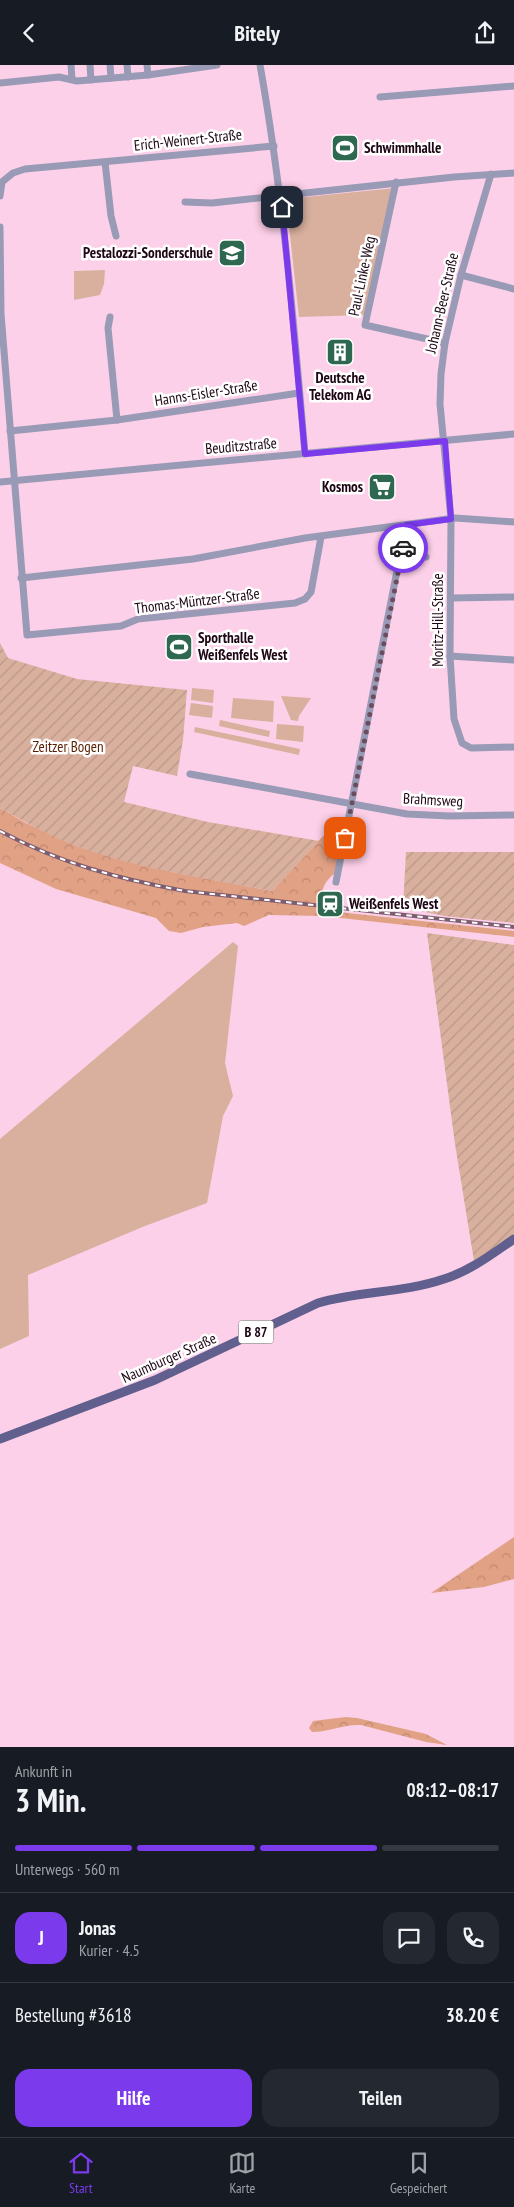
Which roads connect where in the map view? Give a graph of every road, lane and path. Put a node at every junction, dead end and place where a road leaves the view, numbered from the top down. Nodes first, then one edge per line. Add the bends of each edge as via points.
1 (71, 65) edge
2 (90, 65) edge
3 (110, 65) edge
4 (127, 65) edge
5 (147, 65) edge
6 (217, 65) edge
7 (260, 65) edge
8 (148, 75) junction
9 (128, 77) junction
10 (111, 78) junction
11 (75, 80) junction
12 (91, 80) junction
13 (0, 83) edge
14 (514, 85) edge
15 (380, 97) dead end
16 (274, 146) junction
17 (105, 162) junction
18 (514, 173) edge
19 (491, 174) junction
20 (1, 181) edge
21 (396, 183) junction
22 (280, 195) junction
23 (0, 196) edge
24 (185, 202) dead end
25 (0, 227) edge
26 (116, 235) dead end
27 (461, 275) junction
28 (514, 289) edge
29 (110, 317) dead end
30 (445, 343) junction
31 (3, 368) edge
32 (299, 393) junction
33 (117, 420) junction
34 (10, 431) junction
35 (514, 434) edge
36 (445, 441) junction
37 (305, 454) junction
38 (13, 481) junction
39 (0, 482) edge
40 (451, 519) junction
41 (514, 522) edge
42 (406, 525) junction
43 (320, 537) junction
44 (401, 557) junction
45 (426, 557) dead end
46 (21, 578) junction
47 (514, 597) edge
48 (451, 598) junction
49 (450, 656) junction
50 (514, 660) edge
51 (514, 747) edge
52 (190, 774) dead end
53 (351, 804) junction
54 (514, 815) edge
55 (336, 882) dead end
56 (514, 1239) edge
57 (0, 1439) edge

1 - 11 street
2 - 12 street
3 - 10 street
4 - 9 street
5 - 8 street
6 - 8 street
7 - 16 street
8 - 9 street
9 - 10 street
10 - 12 street
11 - 12 street
11 - 13 street via 59,77
14 - 15 street
16 - 17 street, Erich-Weinert-Straße
16 - 22 street
17 - 20 street, Erich-Weinert-Straße via 25,169
17 - 26 street
18 - 19 street
19 - 21 street
19 - 27 street, Johann-Beer-Straße
20 - 23 street
21 - 22 street
21 - 30 street, Paul-Linke-Weg via 365,325
22 - 24 street via 212,203
22 - 32 street
25 - 31 street
27 - 28 street
27 - 30 street, Johann-Beer-Straße
29 - 33 street via 108,328
30 - 36 street, Johann-Beer-Straße via 440,404
31 - 34 street
32 - 33 street, Hanns-Eisler-Straße
32 - 37 street
33 - 34 street, Hanns-Eisler-Straße
34 - 38 street
35 - 36 street, Beuditzstraße
36 - 37 street, Beuditzstraße
36 - 40 street, Moritz-Hill-Straße
37 - 38 street, Beuditzstraße
38 - 39 street, Beuditzstraße
38 - 46 street
40 - 41 street
40 - 42 street
40 - 48 street, Moritz-Hill-Straße
42 - 43 street
42 - 44 street
43 - 46 street via 193,559
43 - 46 street, Thomas-Müntzer-Straße via 311,593 295,603 138,619 121,626 27,635
44 - 45 street
44 - 53 street
47 - 48 street
48 - 49 street, Moritz-Hill-Straße
49 - 50 street
49 - 51 street, Moritz-Hill-Straße via 454,719 462,743 471,748
52 - 53 street, Brahmsweg
53 - 54 street, Brahmsweg via 409,814
53 - 55 street
56 - 57 main road, Naumburger Straße / B 87 via 453,1276 318,1303 155,1380

